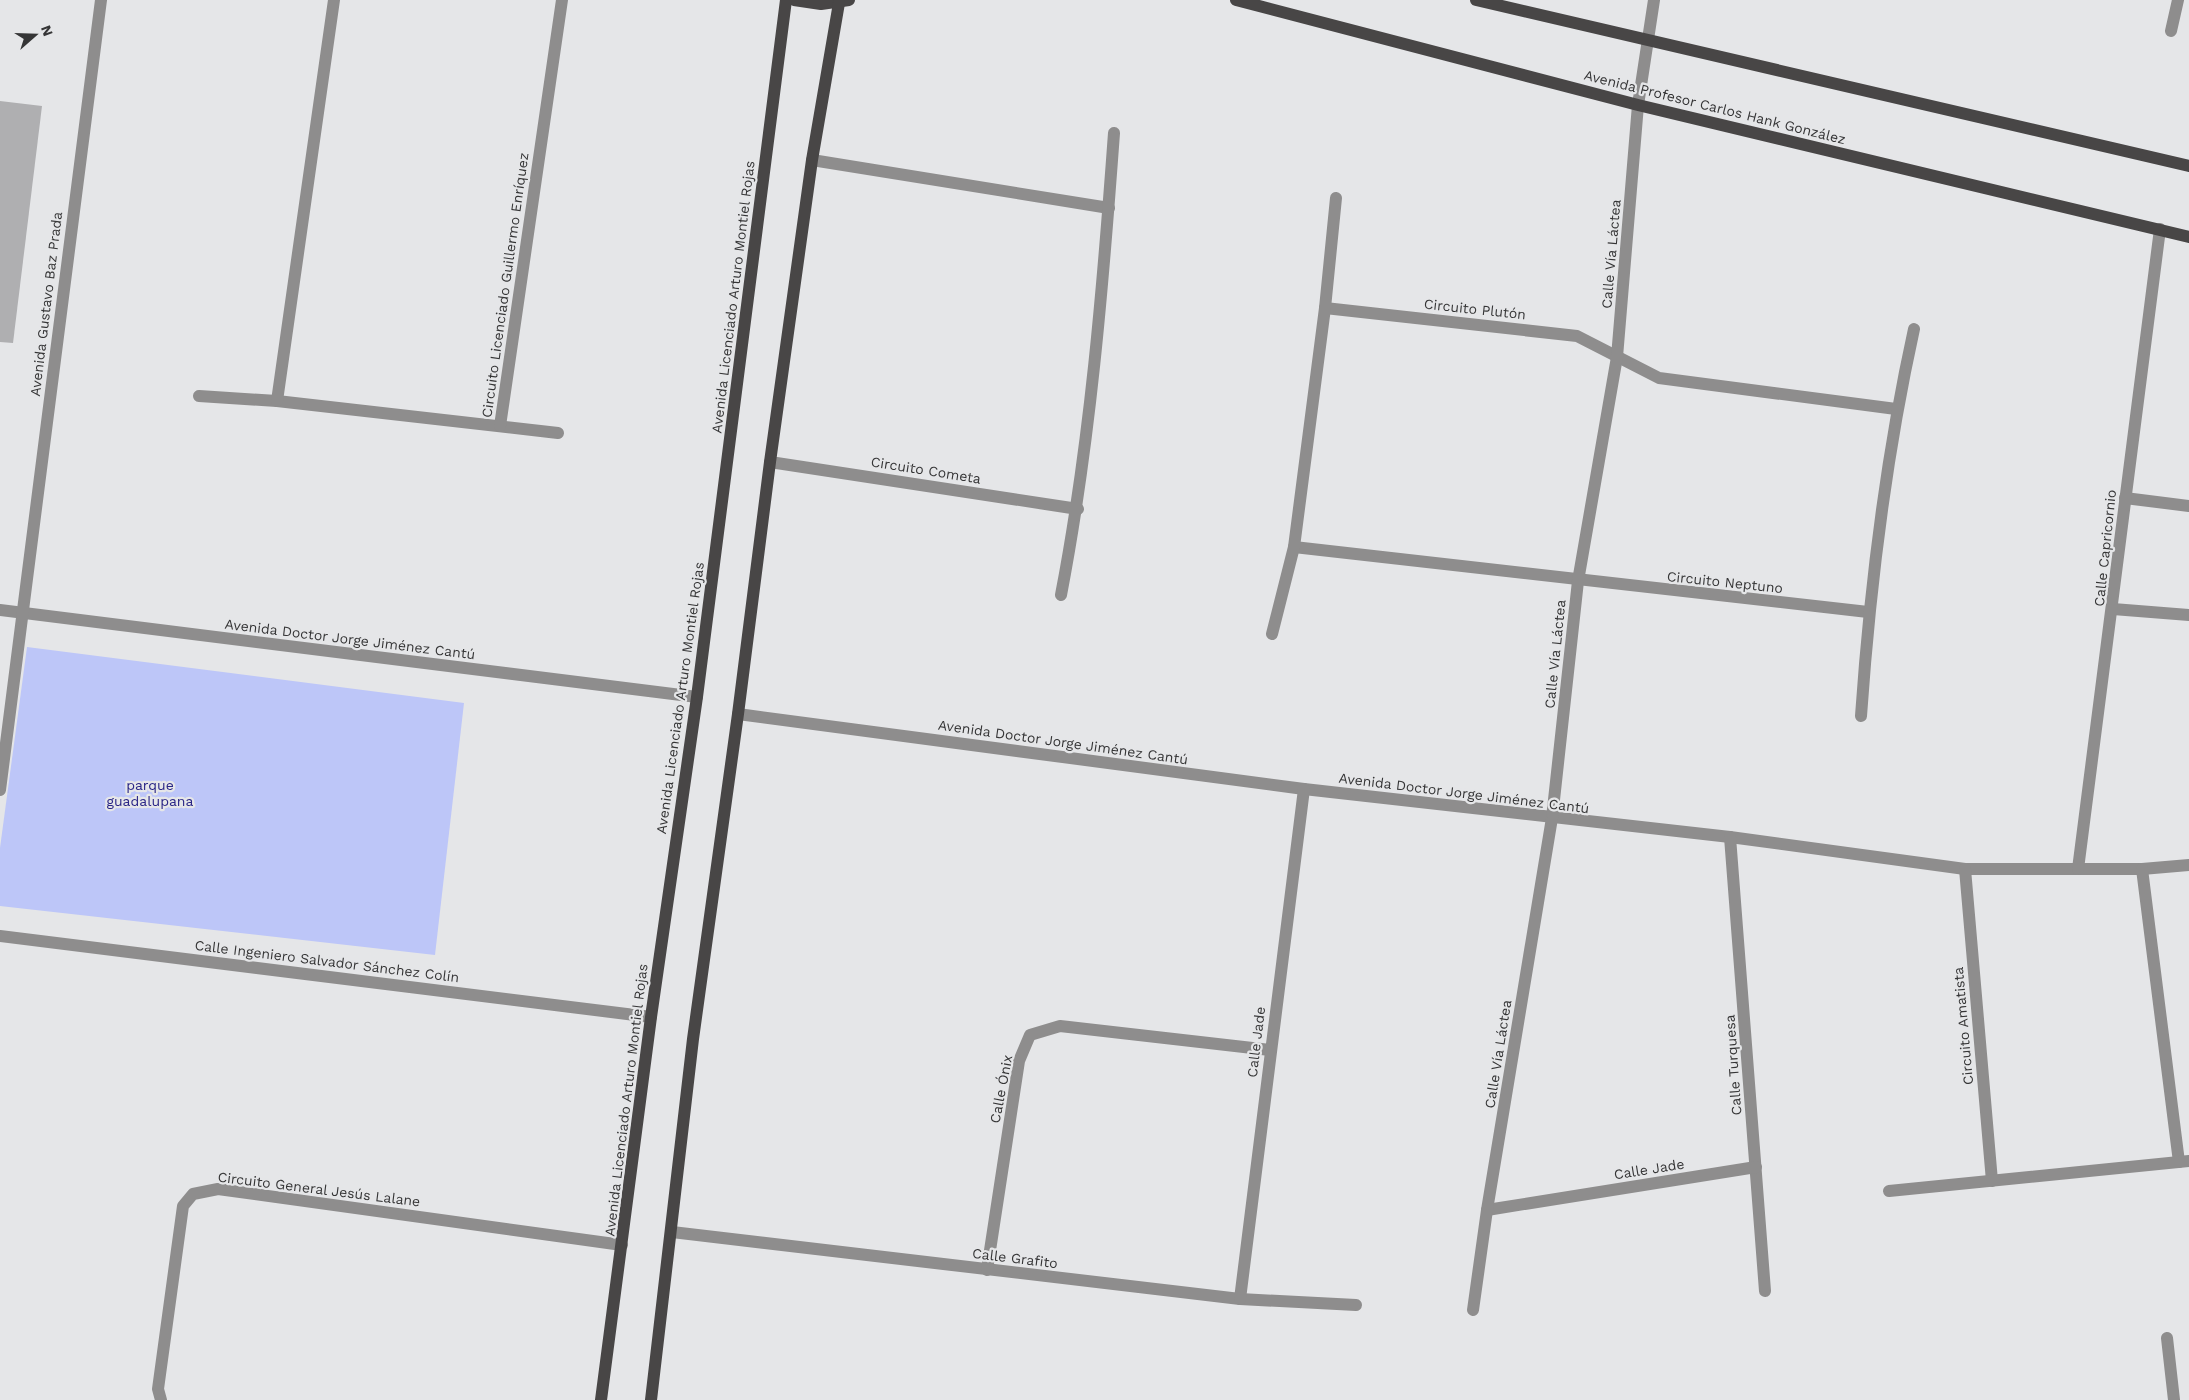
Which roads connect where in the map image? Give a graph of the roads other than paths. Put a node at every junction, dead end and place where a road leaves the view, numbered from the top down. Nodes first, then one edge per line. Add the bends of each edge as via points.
1 (101, 0) edge
2 (334, 0) edge
3 (562, 0) edge
4 (786, 0) edge
5 (794, 0) edge
6 (1236, 0) edge
7 (1476, 0) edge
8 (1654, 0) edge
9 (2178, 0) edge
10 (844, 1) edge
11 (2171, 31) dead end
12 (1648, 41) junction
13 (1638, 105) junction
14 (1114, 133) dead end
15 (812, 160) junction
16 (2189, 166) edge
17 (1336, 198) dead end
18 (1109, 208) junction
19 (2160, 229) junction
20 (2189, 238) edge
21 (1325, 308) junction
22 (1914, 329) dead end
23 (1617, 357) junction
24 (199, 396) dead end
25 (278, 402) junction
26 (1896, 409) junction
27 (500, 426) junction
28 (558, 433) dead end
29 (770, 462) junction
30 (2125, 498) junction
31 (2189, 506) edge
32 (1078, 509) junction
33 (1294, 547) junction
34 (1578, 581) junction
35 (1062, 595) dead end
36 (2113, 608) junction
37 (0, 610) edge
38 (1868, 612) junction
39 (21, 613) junction
40 (2189, 615) edge
41 (1272, 634) dead end
42 (697, 697) junction
43 (738, 714) junction
44 (1861, 716) dead end
45 (1304, 789) junction
46 (0, 790) edge
47 (1552, 818) junction
48 (1730, 837) junction
49 (2189, 865) edge
50 (1965, 869) junction
51 (2078, 869) junction
52 (2142, 869) junction
53 (0, 936) edge
54 (651, 1017) junction
55 (1270, 1050) junction
56 (2184, 1162) edge
57 (1756, 1168) junction
58 (1992, 1181) junction
59 (1889, 1191) dead end
60 (1487, 1210) junction
61 (672, 1232) junction
62 (622, 1245) junction
63 (987, 1270) junction
64 (1765, 1291) dead end
65 (1240, 1299) junction
66 (1356, 1305) dead end
67 (1473, 1310) dead end
68 (2167, 1338) dead end
69 (161, 1400) edge
70 (600, 1400) edge
71 (651, 1400) edge
72 (2174, 1400) edge

1 - 39 street, Avenida Gustavo Baz Prada
2 - 25 street
3 - 27 street, Circuito Licenciado Guillermo Enríquez
4 - 42 main road, Avenida Licenciado Arturo Montiel Rojas
5 - 10 main road via 821,4
6 - 13 main road, Avenida Profesor Carlos Hank González
7 - 12 main road
8 - 12 street, Calle Vía Láctea
9 - 11 street
10 - 15 main road
12 - 13 street, Calle Vía Láctea
12 - 16 main road
13 - 19 main road, Avenida Profesor Carlos Hank González
13 - 23 street, Calle Vía Láctea
14 - 18 street
15 - 18 street
15 - 29 main road
17 - 21 street
18 - 32 street
19 - 20 main road, Avenida Profesor Carlos Hank González
19 - 30 street, Calle Capricornio
21 - 23 street, Circuito Plutón via 1577,336
21 - 33 street
22 - 26 street
23 - 26 street via 1659,378
23 - 34 street, Calle Vía Láctea
24 - 25 street, Circuito Licenciado Guillermo Enríquez
25 - 27 street, Circuito Licenciado Guillermo Enríquez
26 - 38 street
27 - 28 street
29 - 32 street, Circuito Cometa
29 - 43 main road
30 - 31 street
30 - 36 street, Calle Capricornio
32 - 35 street
33 - 34 street
33 - 41 street
34 - 38 street, Circuito Neptuno
34 - 47 street, Calle Vía Láctea
36 - 40 street
36 - 51 street, Calle Capricornio
37 - 39 street, Avenida Doctor Jorge Jiménez Cantú
38 - 44 street
39 - 42 street, Avenida Doctor Jorge Jiménez Cantú
39 - 46 street, Avenida Gustavo Baz Prada
42 - 54 main road, Avenida Licenciado Arturo Montiel Rojas
43 - 45 street, Avenida Doctor Jorge Jiménez Cantú
43 - 61 main road via 693,1039
45 - 47 street, Avenida Doctor Jorge Jiménez Cantú
45 - 55 street, Calle Jade
47 - 48 street, Avenida Doctor Jorge Jiménez Cantú
47 - 60 street, Calle Vía Láctea
48 - 50 street, Avenida Doctor Jorge Jiménez Cantú
48 - 57 street, Calle Turquesa
49 - 52 street, Avenida Doctor Jorge Jiménez Cantú
50 - 51 street, Avenida Doctor Jorge Jiménez Cantú
50 - 58 street, Circuito Amatista
51 - 52 street, Avenida Doctor Jorge Jiménez Cantú
52 - 56 street
53 - 54 street, Calle Ingeniero Salvador Sánchez Colín
54 - 62 main road, Avenida Licenciado Arturo Montiel Rojas
55 - 63 street, Calle Ónix via 1060,1026 1030,1035 1019,1060
55 - 65 street, Calle Jade
56 - 58 street
57 - 60 street, Calle Jade
57 - 64 street, Calle Turquesa
58 - 59 street
60 - 67 street, Calle Vía Láctea
61 - 63 street, Calle Grafito
61 - 71 main road
62 - 69 street, Circuito General Jesús Lalane via 218,1189 193,1194 183,1206 158,1388
62 - 70 main road, Avenida Licenciado Arturo Montiel Rojas
63 - 65 street, Calle Grafito
65 - 66 street, Calle Grafito
68 - 72 street

